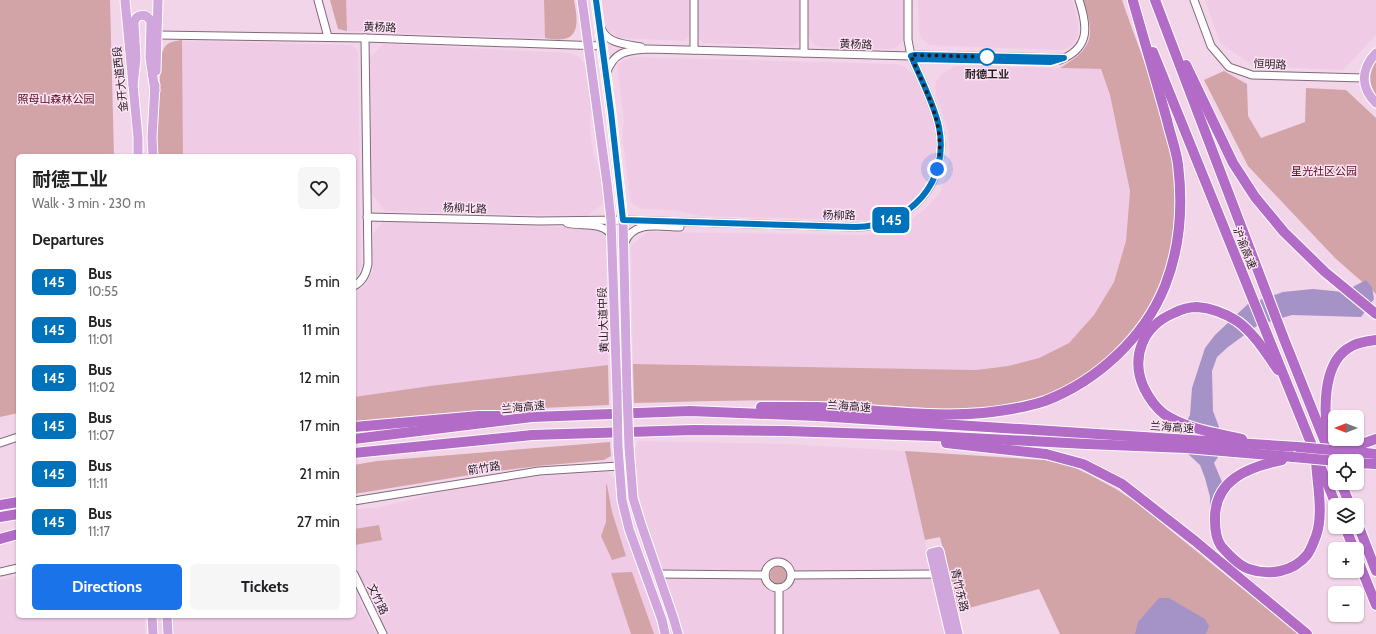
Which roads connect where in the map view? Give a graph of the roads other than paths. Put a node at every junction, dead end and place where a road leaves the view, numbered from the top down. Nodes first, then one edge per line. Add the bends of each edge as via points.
1 (125, 0) edge
2 (158, 0) edge
3 (318, 0) edge
4 (582, 0) edge
5 (596, 0) edge
6 (694, 0) edge
7 (804, 0) edge
8 (908, 0) edge
9 (913, 0) edge
10 (1079, 0) edge
11 (1133, 0) edge
12 (1155, 0) edge
13 (1194, 0) edge
14 (600, 25) junction
15 (158, 35) junction
16 (328, 37) junction
17 (365, 38) junction
18 (588, 46) junction
19 (602, 46) junction
20 (647, 49) junction
21 (694, 50) junction
22 (1376, 52) edge
23 (804, 53) junction
24 (914, 57) junction
25 (606, 74) junction
26 (1364, 78) junction
27 (133, 85) junction
28 (155, 91) junction
29 (1376, 103) edge
30 (138, 154) edge
31 (153, 154) edge
32 (367, 217) junction
33 (611, 220) junction
34 (623, 220) junction
35 (561, 221) junction
36 (612, 239) junction
37 (625, 242) junction
38 (356, 284) edge
39 (1376, 314) edge
40 (1376, 340) edge
41 (1286, 380) junction
42 (690, 411) junction
43 (532, 418) junction
44 (356, 426) edge
45 (861, 433) junction
46 (16, 438) edge
47 (356, 439) edge
48 (1376, 439) edge
49 (0, 443) edge
50 (1267, 446) junction
51 (1342, 450) junction
52 (1315, 451) junction
53 (356, 453) edge
54 (1331, 454) edge
55 (1333, 454) edge
56 (1376, 454) edge
57 (1293, 457) junction
58 (1328, 463) edge
59 (1364, 463) edge
60 (1376, 464) edge
61 (619, 466) junction
62 (1333, 498) edge
63 (356, 501) edge
64 (16, 502) edge
65 (0, 505) edge
66 (16, 514) edge
67 (0, 518) edge
68 (1362, 534) edge
69 (16, 535) edge
70 (0, 539) edge
71 (1366, 546) junction
72 (935, 552) dead end
73 (1376, 554) edge
74 (16, 568) edge
75 (1376, 571) edge
76 (0, 572) edge
77 (658, 574) junction
78 (940, 574) junction
79 (765, 575) junction
80 (792, 575) junction
81 (1364, 575) edge
82 (356, 578) edge
83 (779, 588) junction
84 (1376, 605) edge
85 (152, 618) edge
86 (167, 618) edge
87 (153, 634) edge
88 (168, 634) edge
89 (383, 634) edge
90 (665, 634) edge
91 (678, 634) edge
92 (779, 634) edge
93 (950, 634) edge
94 (958, 634) edge
95 (1308, 634) edge

1 - 27 main road, 金开大道西段
2 - 15 main road
3 - 16 street
4 - 18 main road, 黄山大道中段
5 - 14 main road, 黄山大道中段
6 - 21 street
7 - 23 street
8 - 24 street, 杨柳路 via 908,40
9 - 24 street, 杨柳路
10 - 24 street, 黄杨路 via 1084,13 1083,42 1078,49 1064,58
11 - 41 highway, 沪渝高速
11 - 42 highway via 1178,163 1180,208 1173,262 1165,287 1134,338 1115,356 1094,375 1045,401 984,413 920,415 810,407
12 - 39 highway via 1232,163 1255,197 1284,232 1325,272
12 - 54 highway, 沪渝高速
13 - 26 street, 恒明路 via 1211,46 1229,67 1252,75
14 - 19 main road, 黄山大道中段
14 - 20 street via 604,35 610,40
15 - 16 street, 黄杨路
15 - 28 main road
16 - 17 street, 黄杨路
17 - 18 street, 黄杨路
17 - 32 street
18 - 19 street, 黄杨路
18 - 33 main road, 黄山大道中段
19 - 25 main road, 黄山大道中段
20 - 21 street, 黄杨路
20 - 25 street via 620,54 610,64
21 - 23 street, 黄杨路
22 - 26 main road via 1370,59
23 - 24 street, 黄杨路
24 - 34 street, 杨柳路 via 939,126 941,148 937,169 929,188 916,204 900,216 885,223 865,226
24 - 37 street, 杨柳路 via 940,115 946,148 938,181 926,200 910,214 886,226 856,231 646,226 633,230
25 - 34 main road, 黄山大道中段
26 - 29 main road via 1366,88
27 - 28 main road via 136,59 134,23 135,19 144,15 149,17 151,22 150,58
27 - 30 main road, 金开大道西段
28 - 31 main road
32 - 35 street, 杨柳北路
32 - 38 street via 368,264 363,278
33 - 34 street, 杨柳路
33 - 35 street, 杨柳路
33 - 36 main road, 黄山大道中段
34 - 37 main road, 黄山大道中段
35 - 36 street via 603,227 608,230
36 - 61 main road, 黄山大道中段, bridge
37 - 77 main road, 黄山大道中段, bridge via 627,392 634,498 640,524
40 - 55 highway via 1363,342 1346,350 1335,362 1328,381 1326,404 1326,425
41 - 50 highway via 1249,330 1222,313 1207,309 1196,307 1164,317 1152,327 1142,342 1138,359 1140,378 1151,401 1163,413 1178,423
41 - 52 highway, 沪渝高速
42 - 43 highway, 兰海高速
42 - 50 highway, 兰海高速 via 817,416
43 - 44 highway via 479,416
43 - 47 highway, 兰海高速
45 - 53 highway via 694,430 532,435
45 - 57 highway via 1186,448
45 - 95 highway via 1046,454 1083,464 1122,484
46 - 49 street
48 - 51 highway
50 - 51 highway, 兰海高速, bridge
51 - 56 highway, 兰海高速
52 - 57 highway via 1320,514 1317,535 1308,555 1280,572 1266,573 1248,569 1233,559 1220,545 1215,529 1219,495 1230,481 1243,473 1263,464
52 - 62 highway, 沪渝高速
57 - 58 highway, bridge
59 - 60 highway
61 - 63 street, 箭竹路 via 539,471
61 - 90 main road, 黄山大道中段 via 622,500 629,529
64 - 65 highway
66 - 67 highway
68 - 71 highway
69 - 70 highway
71 - 73 highway
71 - 75 highway
72 - 78 main road, 青竹东路
74 - 76 street
77 - 79 street
77 - 91 main road, 黄山大道中段
78 - 80 street
78 - 93 main road, 青竹东路
78 - 94 main road, 青竹东路
79 - 80 street via 768,567 780,562 788,566
79 - 83 street via 771,586
80 - 83 street via 789,583
81 - 84 highway
82 - 89 street, 文竹路
83 - 92 street
85 - 87 main road
86 - 88 main road

